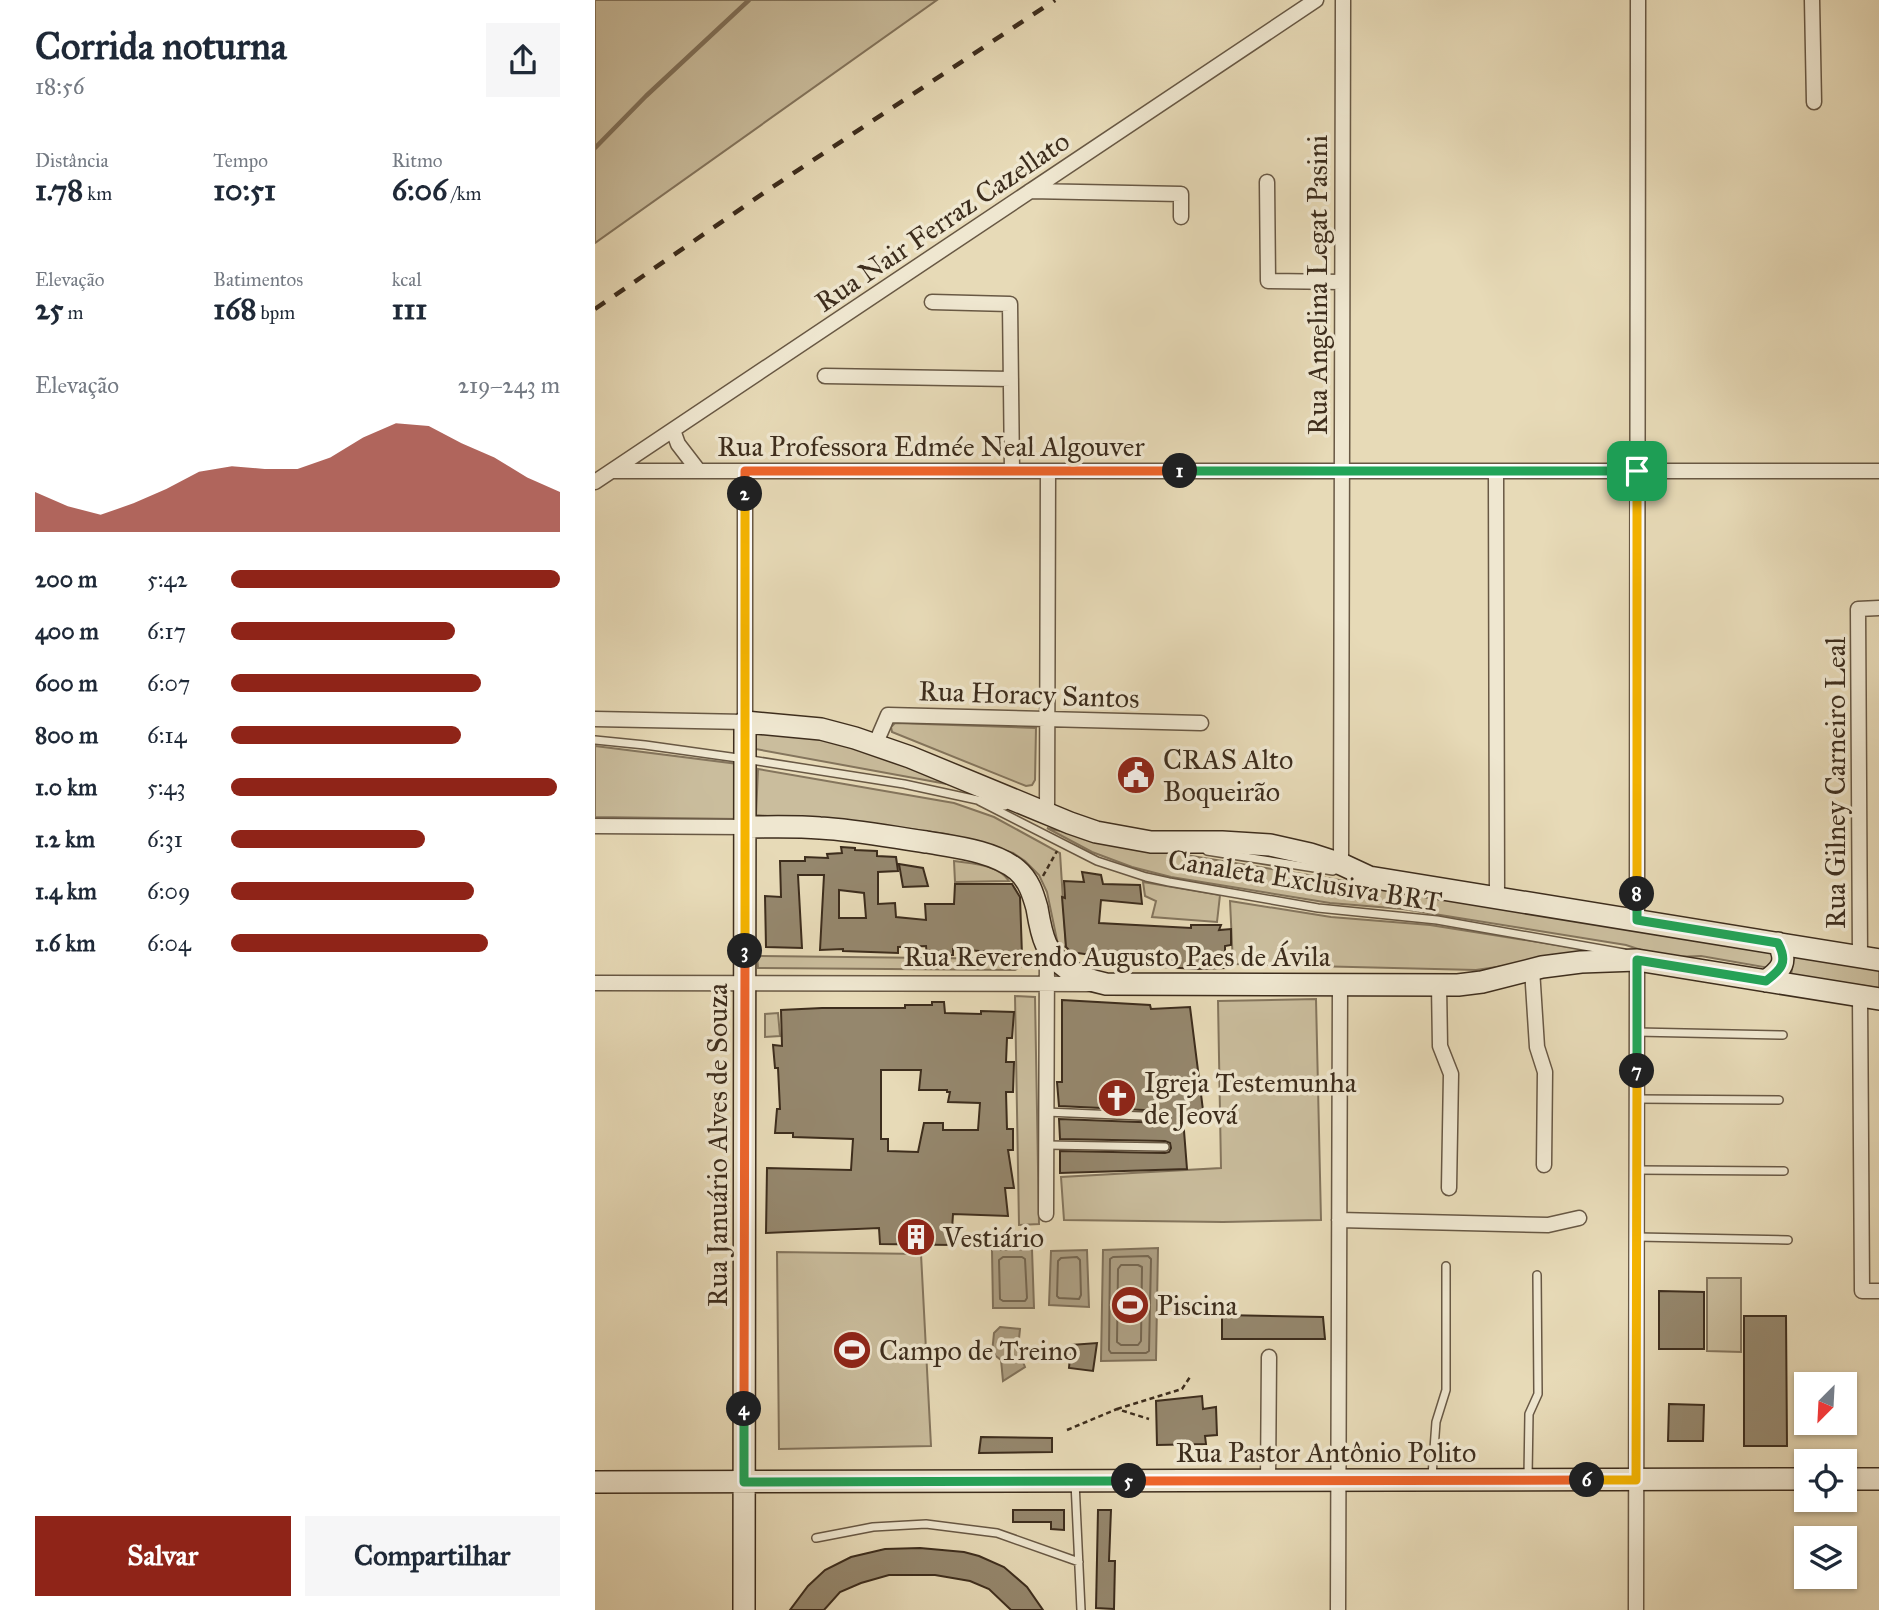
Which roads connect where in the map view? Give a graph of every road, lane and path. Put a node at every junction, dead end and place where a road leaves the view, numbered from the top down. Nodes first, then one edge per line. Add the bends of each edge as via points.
1 (1316, 0) edge
2 (1343, 0) edge
3 (1638, 0) edge
4 (1812, 0) edge
5 (1814, 102) dead end
6 (1267, 182) dead end
7 (1030, 191) junction
8 (1181, 217) dead end
9 (1342, 282) junction
10 (932, 302) dead end
11 (825, 376) dead end
12 (1011, 379) junction
13 (673, 430) junction
14 (698, 470) junction
15 (612, 471) junction
16 (745, 471) junction
17 (1012, 471) junction
18 (1048, 471) junction
19 (1341, 471) junction
20 (1496, 471) junction
21 (1637, 471) junction
22 (1879, 471) edge
23 (595, 482) edge
24 (1879, 608) edge
25 (595, 719) edge
26 (1048, 720) junction
27 (745, 722) junction
28 (1202, 723) dead end
29 (595, 740) edge
30 (876, 745) junction
31 (745, 759) junction
32 (979, 801) junction
33 (1047, 813) junction
34 (595, 826) edge
35 (745, 827) junction
36 (1151, 842) junction
37 (1061, 843) junction
38 (1341, 864) junction
39 (1369, 877) junction
40 (1033, 894) junction
41 (1497, 898) junction
42 (1637, 920) junction
43 (1778, 943) junction
44 (1047, 945) junction
45 (1869, 958) edge
46 (1637, 960) junction
47 (1532, 969) junction
48 (1766, 981) junction
49 (595, 983) edge
50 (745, 983) junction
51 (1047, 984) junction
52 (1106, 984) junction
53 (1340, 985) junction
54 (1439, 985) junction
55 (1870, 997) edge
56 (1637, 1032) junction
57 (1783, 1035) dead end
58 (1637, 1099) junction
59 (1779, 1100) dead end
60 (1047, 1112) junction
61 (1165, 1117) dead end
62 (1046, 1145) junction
63 (1165, 1147) dead end
64 (1544, 1164) dead end
65 (1637, 1170) junction
66 (1784, 1171) dead end
67 (1449, 1188) dead end
68 (1046, 1214) dead end
69 (1579, 1218) dead end
70 (1339, 1220) junction
71 (1637, 1237) junction
72 (1788, 1240) dead end
73 (1446, 1266) dead end
74 (1537, 1275) dead end
75 (1879, 1291) edge
76 (1269, 1357) dead end
77 (1191, 1377) dead end
78 (1117, 1409) junction
79 (1149, 1419) dead end
80 (1067, 1430) dead end
81 (1794, 1479) edge
82 (1857, 1479) edge
83 (1879, 1479) edge
84 (1268, 1480) junction
85 (1338, 1480) junction
86 (1432, 1480) junction
87 (1528, 1480) junction
88 (1636, 1480) junction
89 (1075, 1481) junction
90 (595, 1482) edge
91 (744, 1482) junction
92 (815, 1538) dead end
93 (1079, 1562) junction
94 (744, 1610) edge
95 (1081, 1610) edge
96 (1338, 1610) edge
97 (1636, 1610) edge

1 - 7 street, Rua Nair Ferraz Cazellato
2 - 9 street, Rua Angelina Legat Pasini
3 - 21 street
4 - 5 street
6 - 9 street via 1268,281
7 - 8 street via 1181,194
7 - 13 street, Rua Nair Ferraz Cazellato
9 - 19 street, Rua Angelina Legat Pasini
10 - 12 street via 1010,304
11 - 12 street
12 - 17 street
13 - 14 street, Rua Professora Edmée Neal Algouver
13 - 15 street, Rua Nair Ferraz Cazellato
14 - 15 street, Rua Professora Edmée Neal Algouver
14 - 16 street, Rua Professora Edmée Neal Algouver
15 - 23 street, Rua Nair Ferraz Cazellato
16 - 17 street, Rua Professora Edmée Neal Algouver
16 - 27 street, Rua Januário Alves de Souza
17 - 18 street, Rua Professora Edmée Neal Algouver
18 - 19 street, Rua Professora Edmée Neal Algouver
18 - 26 street
19 - 20 street, Rua Professora Edmée Neal Algouver
19 - 38 street, Rua Angelina Legat Pasini
20 - 21 street, Rua Professora Edmée Neal Algouver
20 - 41 street
21 - 22 street, Rua Professora Edmée Neal Algouver
21 - 42 street
24 - 45 street, Rua Gilney Carneiro Leal via 1859,609
25 - 27 street
26 - 28 street, Rua Horacy Santos
26 - 30 street, Rua Horacy Santos via 888,715
26 - 33 street
27 - 30 main road via 821,729
27 - 31 main road, Rua Januário Alves de Souza
29 - 31 lane, Canaleta Exclusiva BRT
30 - 33 main road
31 - 32 lane, Canaleta Exclusiva BRT
31 - 35 main road, Rua Januário Alves de Souza
32 - 33 lane, Canaleta Exclusiva BRT
32 - 37 lane, Canaleta Exclusiva BRT
33 - 36 main road via 1096,832
34 - 35 street
35 - 40 main road via 841,829 944,845 997,858 1019,872
35 - 50 main road, Rua Januário Alves de Souza
36 - 38 main road via 1270,845
36 - 39 lane, Canaleta Exclusiva BRT
37 - 40 path
37 - 46 lane, Canaleta Exclusiva BRT via 1124,870 1183,885 1318,908 1450,923 1618,951
38 - 39 main road
39 - 41 main road
40 - 44 main road
41 - 42 main road
42 - 43 main road
43 - 45 main road
43 - 48 main road via 1782,966
44 - 51 street
44 - 52 main road via 1069,970
46 - 47 main road, Rua Reverendo Augusto Paes de Ávila
46 - 48 main road, Rua Reverendo Augusto Paes de Ávila
46 - 56 street
47 - 54 main road, Rua Reverendo Augusto Paes de Ávila via 1469,984
47 - 64 street via 1537,1047 1545,1072
48 - 55 main road, Rua Reverendo Augusto Paes de Ávila
49 - 50 street, Rua Reverendo Augusto Paes de Ávila
50 - 51 street, Rua Reverendo Augusto Paes de Ávila
50 - 91 main road, Rua Januário Alves de Souza
51 - 52 street, Rua Reverendo Augusto Paes de Ávila
51 - 60 street
52 - 53 main road, Rua Reverendo Augusto Paes de Ávila
53 - 54 main road, Rua Reverendo Augusto Paes de Ávila
53 - 70 street
54 - 67 street via 1440,1046 1451,1074
55 - 75 street via 1862,1291
56 - 57 lane
56 - 58 street
58 - 59 lane
58 - 65 street
60 - 61 lane
60 - 62 street
62 - 63 lane
62 - 68 street
65 - 66 lane
65 - 71 street
69 - 70 street via 1548,1225
70 - 85 street
71 - 72 lane
71 - 88 street
73 - 86 lane via 1446,1390 1436,1422
74 - 87 lane via 1538,1394 1529,1414
76 - 84 street
77 - 78 path via 1182,1389
78 - 79 path
78 - 80 path
81 - 88 main road, Rua Pastor Antônio Polito
82 - 83 main road
84 - 85 main road, Rua Pastor Antônio Polito
84 - 89 main road, Rua Pastor Antônio Polito
85 - 86 main road, Rua Pastor Antônio Polito
85 - 96 street
86 - 87 main road, Rua Pastor Antônio Polito
87 - 88 main road, Rua Pastor Antônio Polito
88 - 97 street
89 - 91 main road, Rua Pastor Antônio Polito
89 - 93 lane
90 - 91 main road, Rua Pastor Antônio Polito
91 - 94 main road, Rua Januário Alves de Souza
92 - 93 lane via 873,1527 926,1524 997,1533
93 - 95 lane

